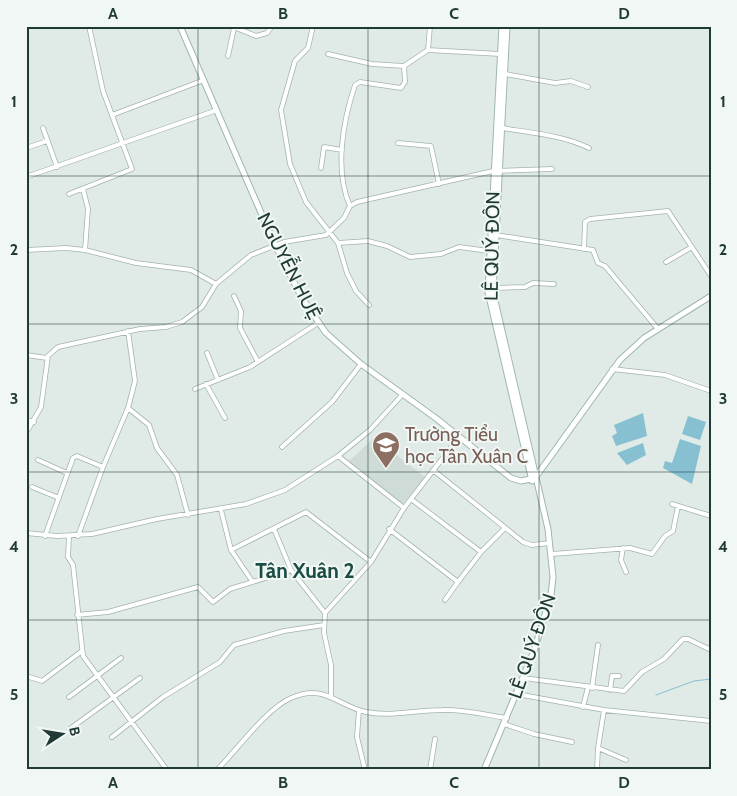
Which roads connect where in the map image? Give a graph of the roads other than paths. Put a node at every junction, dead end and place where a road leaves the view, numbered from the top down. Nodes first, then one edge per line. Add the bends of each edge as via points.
1 (89, 26) edge
2 (180, 26) edge
3 (272, 26) edge
4 (313, 26) edge
5 (430, 26) edge
6 (502, 26) edge
7 (507, 26) edge
8 (232, 27) edge
9 (428, 50) junction
10 (328, 54) dead end
11 (500, 54) junction
12 (228, 56) dead end
13 (404, 66) junction
14 (506, 74) junction
15 (204, 80) junction
16 (588, 87) dead end
17 (217, 110) junction
18 (112, 115) junction
19 (43, 128) dead end
20 (502, 128) junction
21 (47, 141) junction
22 (398, 143) dead end
23 (122, 144) junction
24 (26, 148) edge
25 (589, 148) dead end
26 (342, 150) junction
27 (56, 167) junction
28 (321, 168) dead end
29 (552, 170) dead end
30 (496, 171) junction
31 (26, 177) edge
32 (439, 184) junction
33 (83, 189) junction
34 (70, 194) dead end
35 (350, 206) junction
36 (330, 232) junction
37 (496, 235) junction
38 (338, 243) junction
39 (275, 245) junction
40 (692, 247) junction
41 (584, 249) junction
42 (26, 250) edge
43 (85, 250) junction
44 (489, 252) junction
45 (666, 262) dead end
46 (711, 276) edge
47 (216, 284) junction
48 (554, 284) dead end
49 (492, 288) junction
50 (234, 296) dead end
51 (711, 296) edge
52 (369, 305) dead end
53 (318, 323) junction
54 (658, 328) junction
55 (128, 332) junction
56 (503, 352) junction
57 (206, 353) dead end
58 (26, 355) edge
59 (47, 358) junction
60 (258, 362) junction
61 (361, 364) junction
62 (612, 369) junction
63 (218, 380) junction
64 (206, 384) junction
65 (195, 389) dead end
66 (711, 391) edge
67 (402, 395) junction
68 (128, 408) junction
69 (225, 418) dead end
70 (26, 420) edge
71 (34, 422) junction
72 (26, 433) edge
73 (459, 436) junction
74 (282, 447) dead end
75 (338, 456) junction
76 (38, 460) dead end
77 (102, 467) junction
78 (433, 470) junction
79 (67, 473) junction
80 (533, 479) junction
81 (32, 487) dead end
82 (59, 498) junction
83 (410, 499) junction
84 (672, 504) dead end
85 (678, 506) junction
86 (404, 508) junction
87 (221, 510) junction
88 (188, 515) junction
89 (711, 516) edge
90 (505, 528) junction
91 (274, 529) junction
92 (389, 529) junction
93 (26, 533) edge
94 (45, 536) junction
95 (69, 536) junction
96 (78, 536) junction
97 (550, 543) junction
98 (623, 548) junction
99 (231, 550) junction
100 (481, 552) junction
101 (552, 554) junction
102 (370, 562) junction
103 (291, 570) junction
104 (626, 572) dead end
105 (252, 581) junction
106 (458, 582) junction
107 (445, 600) dead end
108 (325, 613) junction
109 (77, 615) junction
110 (324, 625) junction
111 (598, 644) dead end
112 (711, 650) edge
113 (82, 651) junction
114 (121, 658) dead end
115 (26, 676) edge
116 (97, 676) junction
117 (619, 676) dead end
118 (140, 678) dead end
119 (523, 678) junction
120 (590, 687) junction
121 (610, 690) junction
122 (516, 694) junction
123 (331, 696) junction
124 (69, 697) dead end
125 (114, 699) junction
126 (584, 707) junction
127 (359, 710) junction
128 (604, 710) junction
129 (507, 718) junction
130 (711, 721) edge
131 (131, 722) junction
132 (504, 724) junction
133 (70, 728) dead end
134 (112, 737) dead end
135 (435, 739) dead end
136 (572, 742) dead end
137 (598, 748) junction
138 (626, 760) dead end
139 (168, 770) edge
140 (217, 770) edge
141 (366, 770) edge
142 (430, 770) edge
143 (484, 770) edge
144 (597, 770) edge

1 - 18 street
2 - 15 main road, NGUYỄN HUỆ
3 - 8 street via 267,33 256,36
4 - 36 street via 308,48 295,61 281,110 291,169 306,202
5 - 9 street
6 - 11 main road, LÊ QUÝ ĐÔN
7 - 14 main road, LÊ QUÝ ĐÔN
8 - 12 street
9 - 11 street
9 - 13 street
10 - 13 street via 372,64
11 - 30 main road, LÊ QUÝ ĐÔN
13 - 26 street via 405,82 401,88 360,82 355,85
14 - 16 street via 555,83 571,81
14 - 20 main road, LÊ QUÝ ĐÔN
15 - 17 main road, NGUYỄN HUỆ
15 - 18 street
17 - 23 street
17 - 39 main road, NGUYỄN HUỆ
18 - 23 street
19 - 21 street
20 - 25 street via 547,135
20 - 30 main road, LÊ QUÝ ĐÔN
21 - 24 street
21 - 27 street
22 - 32 street via 431,146
23 - 27 street
23 - 33 street via 131,171
26 - 28 street via 324,147
26 - 35 street via 342,175
27 - 31 street
29 - 30 street
30 - 32 street
30 - 37 main road, LÊ QUÝ ĐÔN
30 - 44 main road, LÊ QUÝ ĐÔN
32 - 35 street
33 - 34 street
33 - 43 street via 88,209
35 - 36 street via 344,218
36 - 38 street
36 - 39 street
37 - 41 street
37 - 49 main road, LÊ QUÝ ĐÔN
38 - 44 street via 368,241 410,257 441,254 459,247
38 - 52 street via 350,281
39 - 47 street via 252,255
39 - 53 main road, NGUYỄN HUỆ
40 - 41 street via 666,211 590,219 585,222
40 - 45 street
40 - 46 street
41 - 54 street via 595,251 598,263 605,266
42 - 43 street
43 - 47 street via 136,263 191,270
44 - 56 main road, LÊ QUÝ ĐÔN via 488,292
47 - 55 street via 202,307 182,322
48 - 49 street
49 - 56 main road, LÊ QUÝ ĐÔN
50 - 60 street via 241,311 240,328
51 - 54 main road
53 - 60 street
53 - 61 main road, NGUYỄN HUỆ via 335,343
54 - 62 main road
55 - 59 street via 62,345
55 - 68 street via 136,381
56 - 80 main road, LÊ QUÝ ĐÔN
57 - 63 street
58 - 59 street
59 - 71 street via 42,401
60 - 63 street
61 - 67 main road, NGUYỄN HUỆ
61 - 74 street via 332,402
62 - 66 street via 665,375
62 - 80 main road
63 - 64 street
64 - 65 street
64 - 69 street
67 - 73 main road, NGUYỄN HUỆ
67 - 75 street via 370,430
68 - 77 street
68 - 88 street via 149,426 157,448 177,475
70 - 71 street
71 - 72 street
73 - 78 street
73 - 80 main road, NGUYỄN HUỆ via 511,478 518,481
75 - 86 street
75 - 87 street via 273,496
76 - 79 street
77 - 79 street via 75,456
77 - 96 street
78 - 83 street
78 - 90 street
79 - 82 street
80 - 97 main road, LÊ QUÝ ĐÔN
81 - 82 street
82 - 94 street
83 - 86 street
83 - 100 street
84 - 85 street
85 - 89 street
85 - 98 street via 672,531 654,552 648,554
86 - 92 street
87 - 88 street
87 - 99 street
88 - 96 street
90 - 97 street via 532,545
90 - 100 street
91 - 99 street
91 - 102 street via 302,513 308,513
91 - 103 street
92 - 102 street
92 - 106 street
93 - 94 street
94 - 95 street
95 - 96 street
95 - 109 street via 68,557 73,565
97 - 101 main road, LÊ QUÝ ĐÔN
98 - 101 street
98 - 104 street
99 - 105 street
100 - 106 street
101 - 119 main road, LÊ QUÝ ĐÔN via 551,595
102 - 108 street
103 - 105 street
103 - 108 street
105 - 109 street via 225,592 213,602 198,587 108,612
106 - 107 street
108 - 110 street
109 - 113 street
110 - 123 street via 331,663
110 - 131 street via 284,630 234,645 220,662 163,697
111 - 120 street
112 - 121 street via 682,639 664,659 642,672 627,689
113 - 115 street via 42,680
113 - 116 street
114 - 116 street
116 - 124 street
116 - 125 street
117 - 121 street via 612,676
118 - 125 street
119 - 120 street
119 - 122 main road, LÊ QUÝ ĐÔN
120 - 121 street
120 - 126 street
122 - 126 street
122 - 129 main road, LÊ QUÝ ĐÔN
123 - 127 street
123 - 140 street via 306,694 282,702
125 - 131 street
125 - 133 street
126 - 128 street
127 - 129 street via 384,713 450,710
127 - 141 street via 357,737
128 - 130 street
128 - 137 street
129 - 132 main road, LÊ QUÝ ĐÔN
131 - 134 street
131 - 139 street
132 - 136 street
132 - 143 main road, LÊ QUÝ ĐÔN
135 - 142 street
137 - 138 street
137 - 144 street

